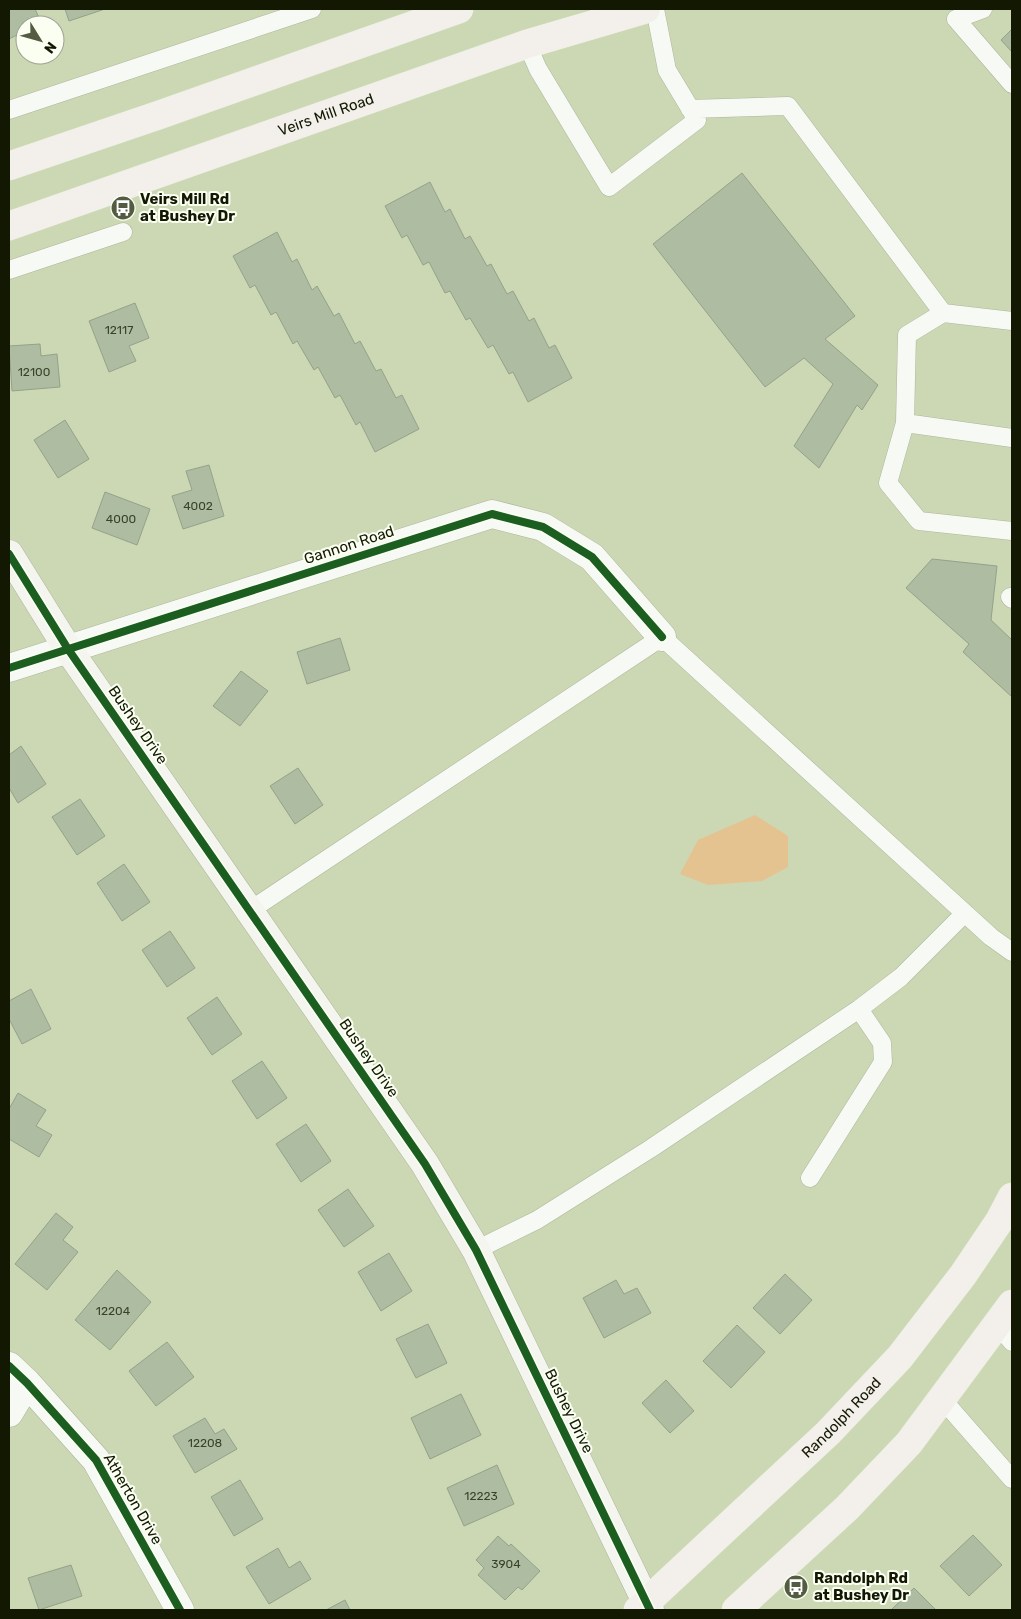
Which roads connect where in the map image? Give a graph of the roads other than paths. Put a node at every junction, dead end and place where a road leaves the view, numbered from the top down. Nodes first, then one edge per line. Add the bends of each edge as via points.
1 (312, 9) edge
2 (458, 9) edge
3 (646, 9) edge
4 (655, 9) edge
5 (983, 9) edge
6 (527, 44) junction
7 (1012, 84) edge
8 (690, 109) junction
9 (9, 110) edge
10 (9, 166) edge
11 (9, 226) edge
12 (123, 232) dead end
13 (9, 270) edge
14 (943, 313) junction
15 (1012, 321) edge
16 (905, 423) junction
17 (1012, 438) edge
18 (1012, 531) edge
19 (9, 554) edge
20 (662, 637) junction
21 (68, 649) junction
22 (9, 668) edge
23 (250, 911) junction
24 (965, 913) junction
25 (1012, 952) edge
26 (859, 1009) junction
27 (810, 1178) dead end
28 (1012, 1197) edge
29 (476, 1250) junction
30 (1007, 1323) edge
31 (18, 1374) edge
32 (942, 1399) junction
33 (9, 1413) edge
34 (1012, 1479) edge
35 (645, 1608) edge
36 (180, 1610) edge
37 (736, 1610) edge

1 - 9 lane
2 - 10 main road
3 - 6 main road, Veirs Mill Road
4 - 8 lane via 667,70
5 - 7 lane via 956,19
6 - 8 lane via 538,70 609,187 697,120
6 - 11 main road, Veirs Mill Road
8 - 14 lane via 788,106
12 - 13 lane
14 - 15 lane
14 - 16 lane via 907,335
16 - 17 lane
16 - 18 lane via 888,483 919,520
19 - 21 street, Bushey Drive
20 - 21 street, Gannon Road via 592,557 543,527 492,514
20 - 23 lane
20 - 24 lane
21 - 22 street, Gannon Road
21 - 23 street, Bushey Drive
23 - 29 street, Bushey Drive via 425,1164
24 - 25 lane
24 - 26 lane via 901,977
26 - 27 lane via 882,1043 883,1062
26 - 29 lane via 634,1159 537,1220
28 - 35 main road, Randolph Road via 963,1275 900,1357 828,1433
29 - 35 street, Bushey Drive
30 - 32 main road
31 - 33 street
31 - 36 street, Atherton Drive via 96,1460
32 - 34 lane
32 - 37 main road via 909,1443 847,1508

